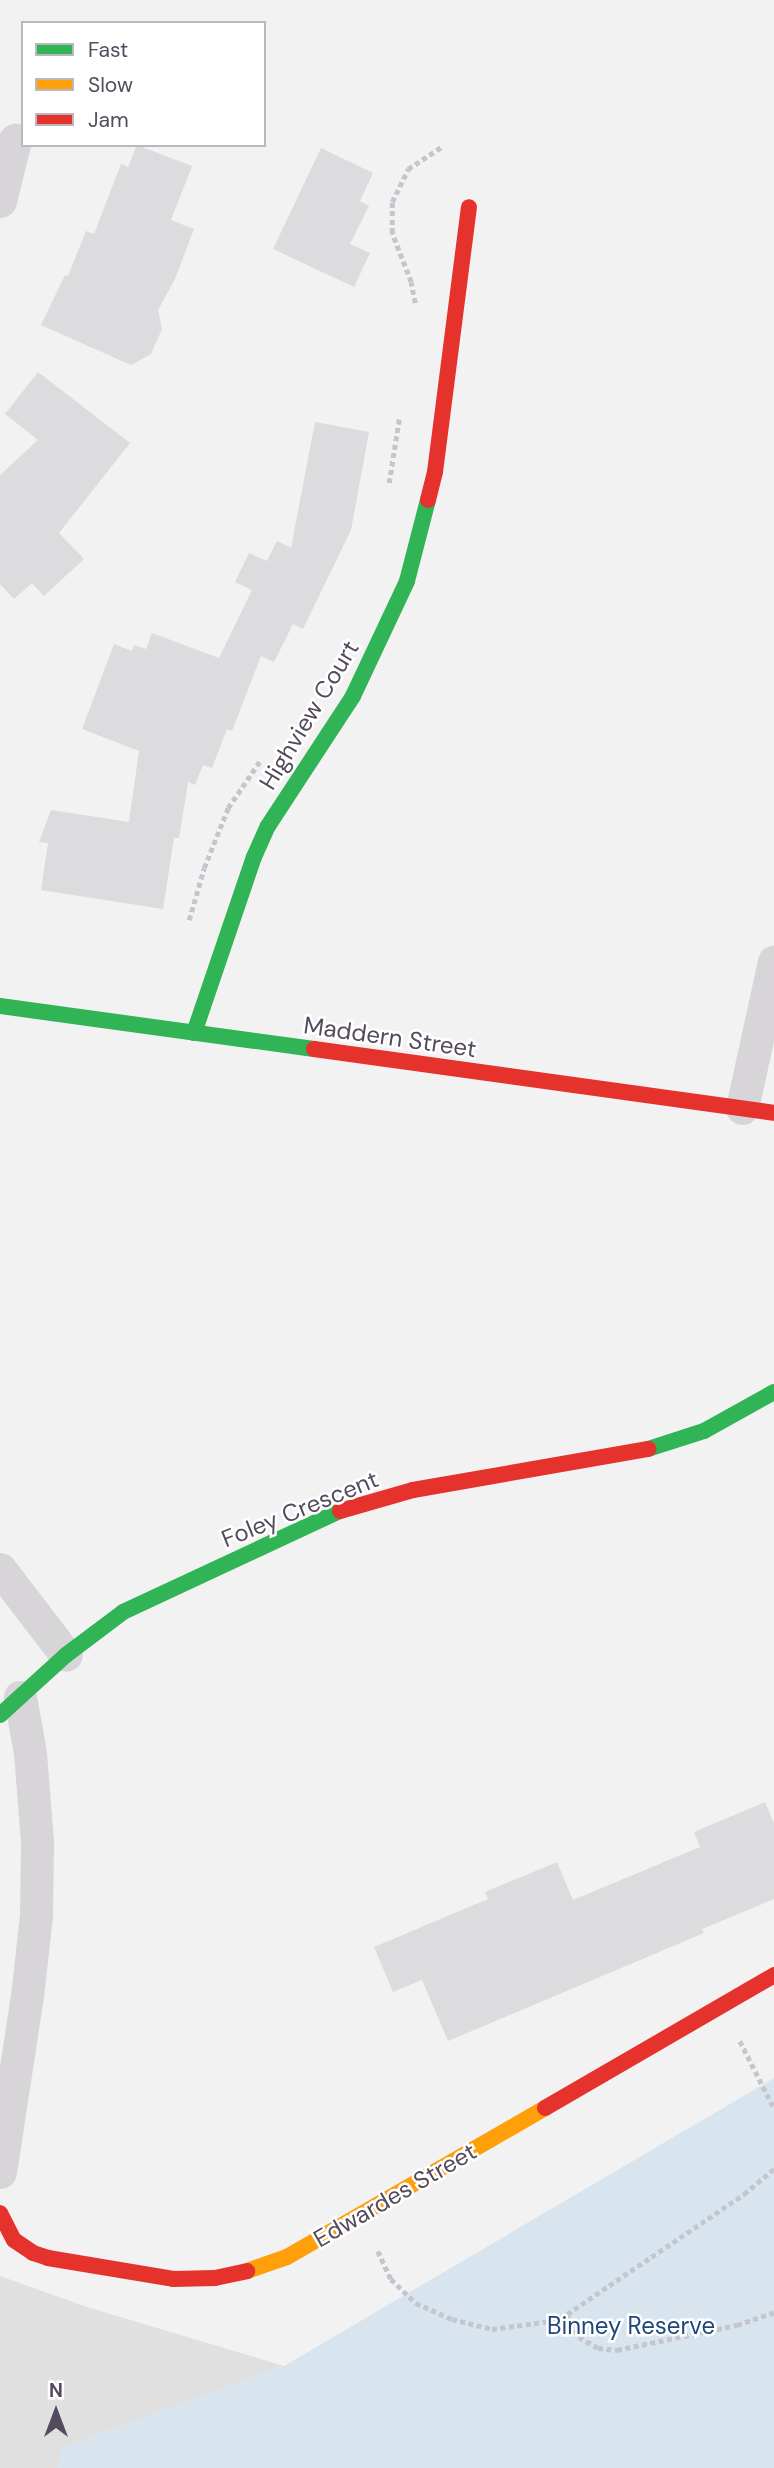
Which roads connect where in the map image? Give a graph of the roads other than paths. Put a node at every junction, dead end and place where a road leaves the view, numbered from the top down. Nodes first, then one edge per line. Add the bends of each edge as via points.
1 (15, 140) dead end
2 (0, 201) edge
3 (469, 207) dead end
4 (774, 961) edge
5 (0, 1006) edge
6 (194, 1033) junction
7 (758, 1110) edge
8 (774, 1392) edge
9 (0, 1569) edge
10 (66, 1655) junction
11 (10, 1706) edge
12 (774, 1975) edge
13 (0, 2172) edge
14 (0, 2213) edge

1 - 2 street
3 - 6 street, Highview Court via 435,472 407,581 353,696 268,826
4 - 7 street
5 - 6 street, Maddern Street
6 - 7 street, Maddern Street
8 - 10 street, Foley Crescent via 704,1431 656,1448 366,1501 122,1612
9 - 10 street
10 - 11 street, Foley Crescent
11 - 13 street via 33,1777 37,1879 27,1996
12 - 14 street, Edwardes Street via 361,2215 267,2266 241,2274 188,2279 40,2256 14,2240

